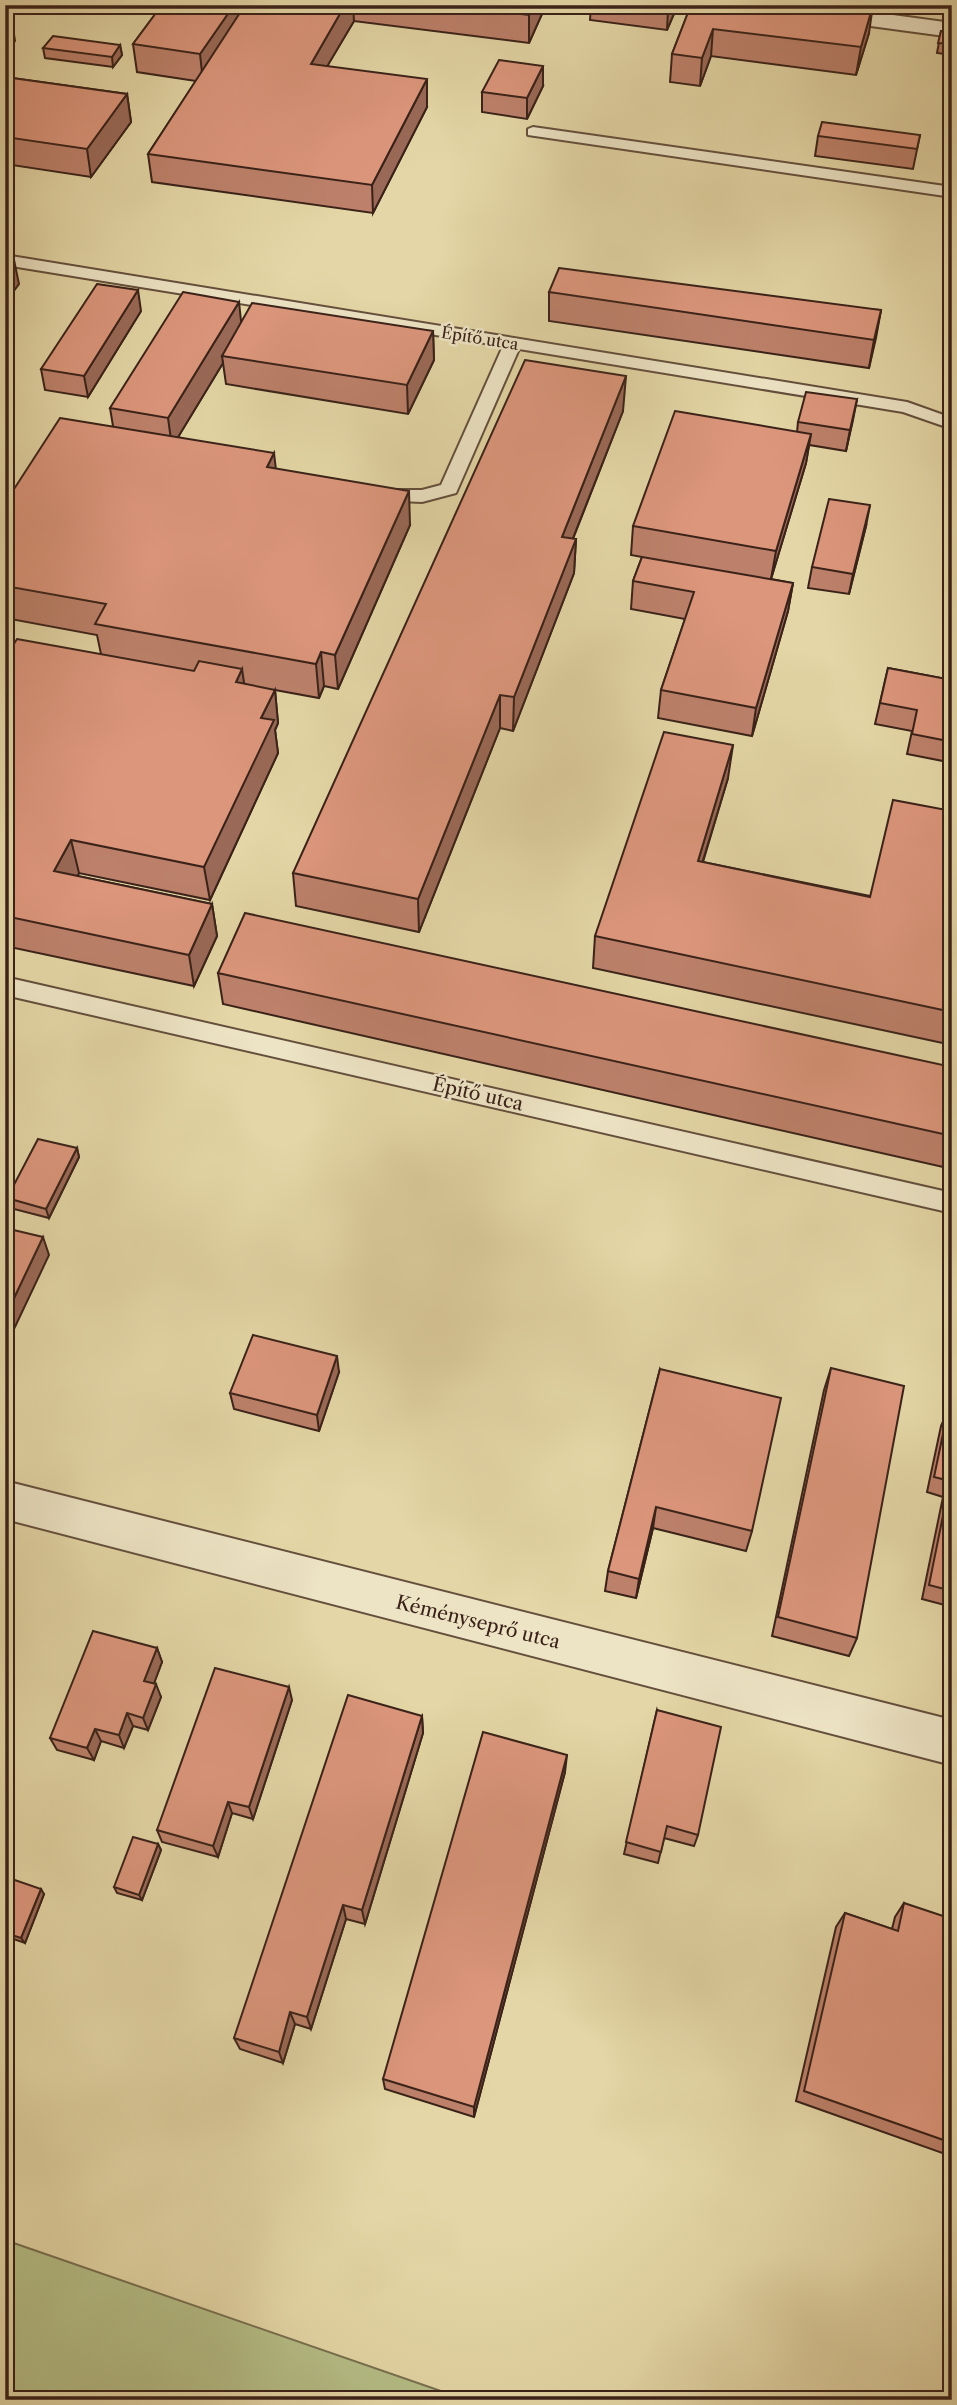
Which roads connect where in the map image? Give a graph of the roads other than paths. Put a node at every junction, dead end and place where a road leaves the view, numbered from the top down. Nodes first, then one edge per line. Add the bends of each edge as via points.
1 (767, 5) edge
2 (952, 30) edge
3 (533, 132) dead end
4 (952, 192) edge
5 (5, 260) edge
6 (513, 343) junction
7 (952, 424) edge
8 (359, 491) edge
9 (5, 986) edge
10 (952, 1203) edge
11 (5, 1500) edge
12 (952, 1743) edge

1 - 2 street
3 - 4 lane
5 - 6 lane, Építő utca
6 - 7 lane, Építő utca via 907,407
6 - 8 lane via 449,489 422,496
9 - 10 lane, Építő utca
11 - 12 street, Kéményseprő utca

